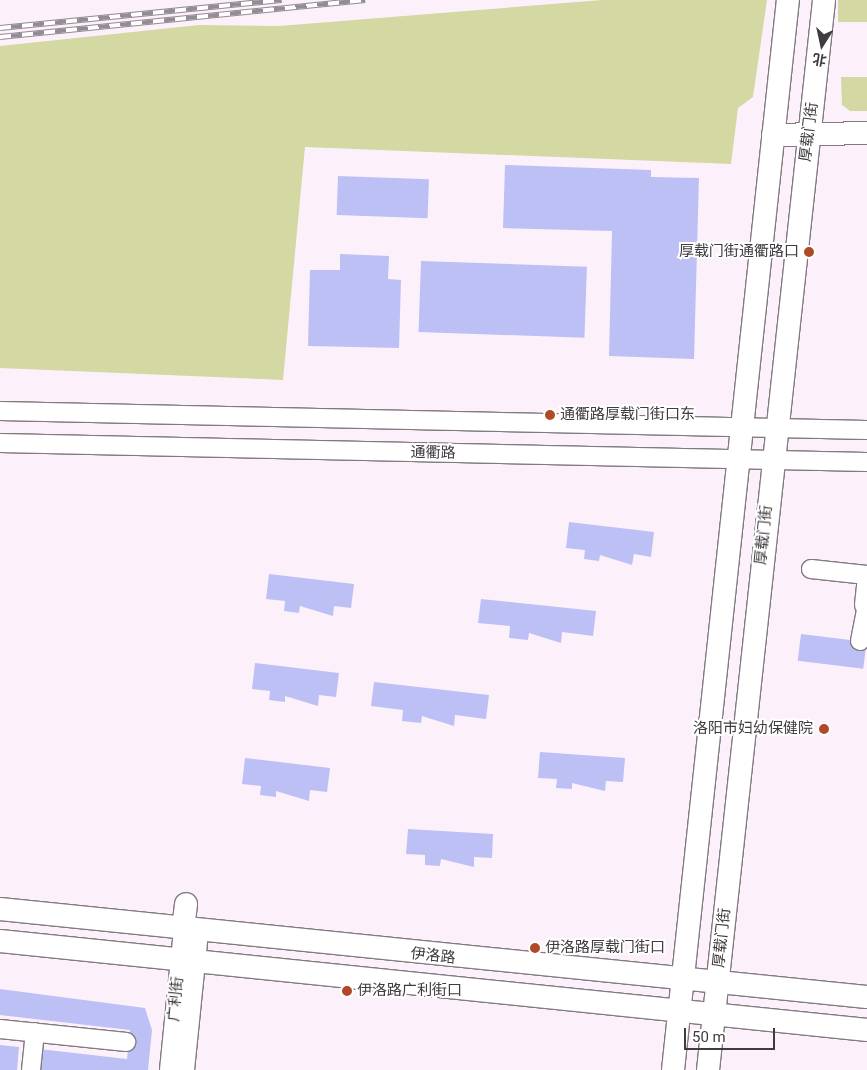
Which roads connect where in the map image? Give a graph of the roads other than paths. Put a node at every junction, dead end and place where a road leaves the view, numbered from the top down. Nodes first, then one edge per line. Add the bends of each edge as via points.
1 (788, 0) edge
2 (824, 0) edge
3 (867, 133) edge
4 (809, 134) junction
5 (773, 135) junction
6 (0, 411) edge
7 (741, 426) junction
8 (776, 427) junction
9 (867, 428) edge
10 (0, 443) edge
11 (738, 460) junction
12 (772, 460) junction
13 (867, 462) edge
14 (811, 569) dead end
15 (867, 576) edge
16 (865, 605) edge
17 (860, 641) dead end
18 (193, 906) dead end
19 (0, 908) edge
20 (191, 930) junction
21 (0, 941) edge
22 (188, 962) junction
23 (682, 982) junction
24 (716, 985) junction
25 (867, 997) edge
26 (679, 1010) junction
27 (713, 1014) junction
28 (0, 1029) edge
29 (867, 1030) edge
30 (35, 1032) junction
31 (126, 1042) dead end
32 (31, 1070) edge
33 (169, 1070) edge
34 (185, 1070) edge
35 (673, 1070) edge
36 (708, 1070) edge

1 - 5 main road
2 - 4 main road, 厚载门街
3 - 4 main road
4 - 5 main road
4 - 8 main road, 厚载门街
5 - 7 main road
6 - 7 street
7 - 8 street
7 - 11 main road
8 - 9 street
8 - 12 main road, 厚载门街
10 - 11 street, 通衢路
11 - 12 street, 通衢路
11 - 23 main road
12 - 13 street, 通衢路
12 - 24 main road, 厚载门街
14 - 15 street
15 - 16 street
16 - 17 street
18 - 20 main road
19 - 20 main road, 伊洛路
20 - 22 street, 广利街
20 - 23 main road, 伊洛路
21 - 22 main road, 伊洛路
22 - 26 main road, 伊洛路
22 - 33 street, 广利街
22 - 34 street, 广利街
23 - 24 main road, 伊洛路
23 - 26 main road
24 - 25 main road, 伊洛路
24 - 27 main road, 厚载门街
26 - 27 main road, 伊洛路
26 - 35 main road
27 - 29 main road, 伊洛路
27 - 36 main road, 厚载门街
28 - 30 street
30 - 31 street
30 - 32 street

